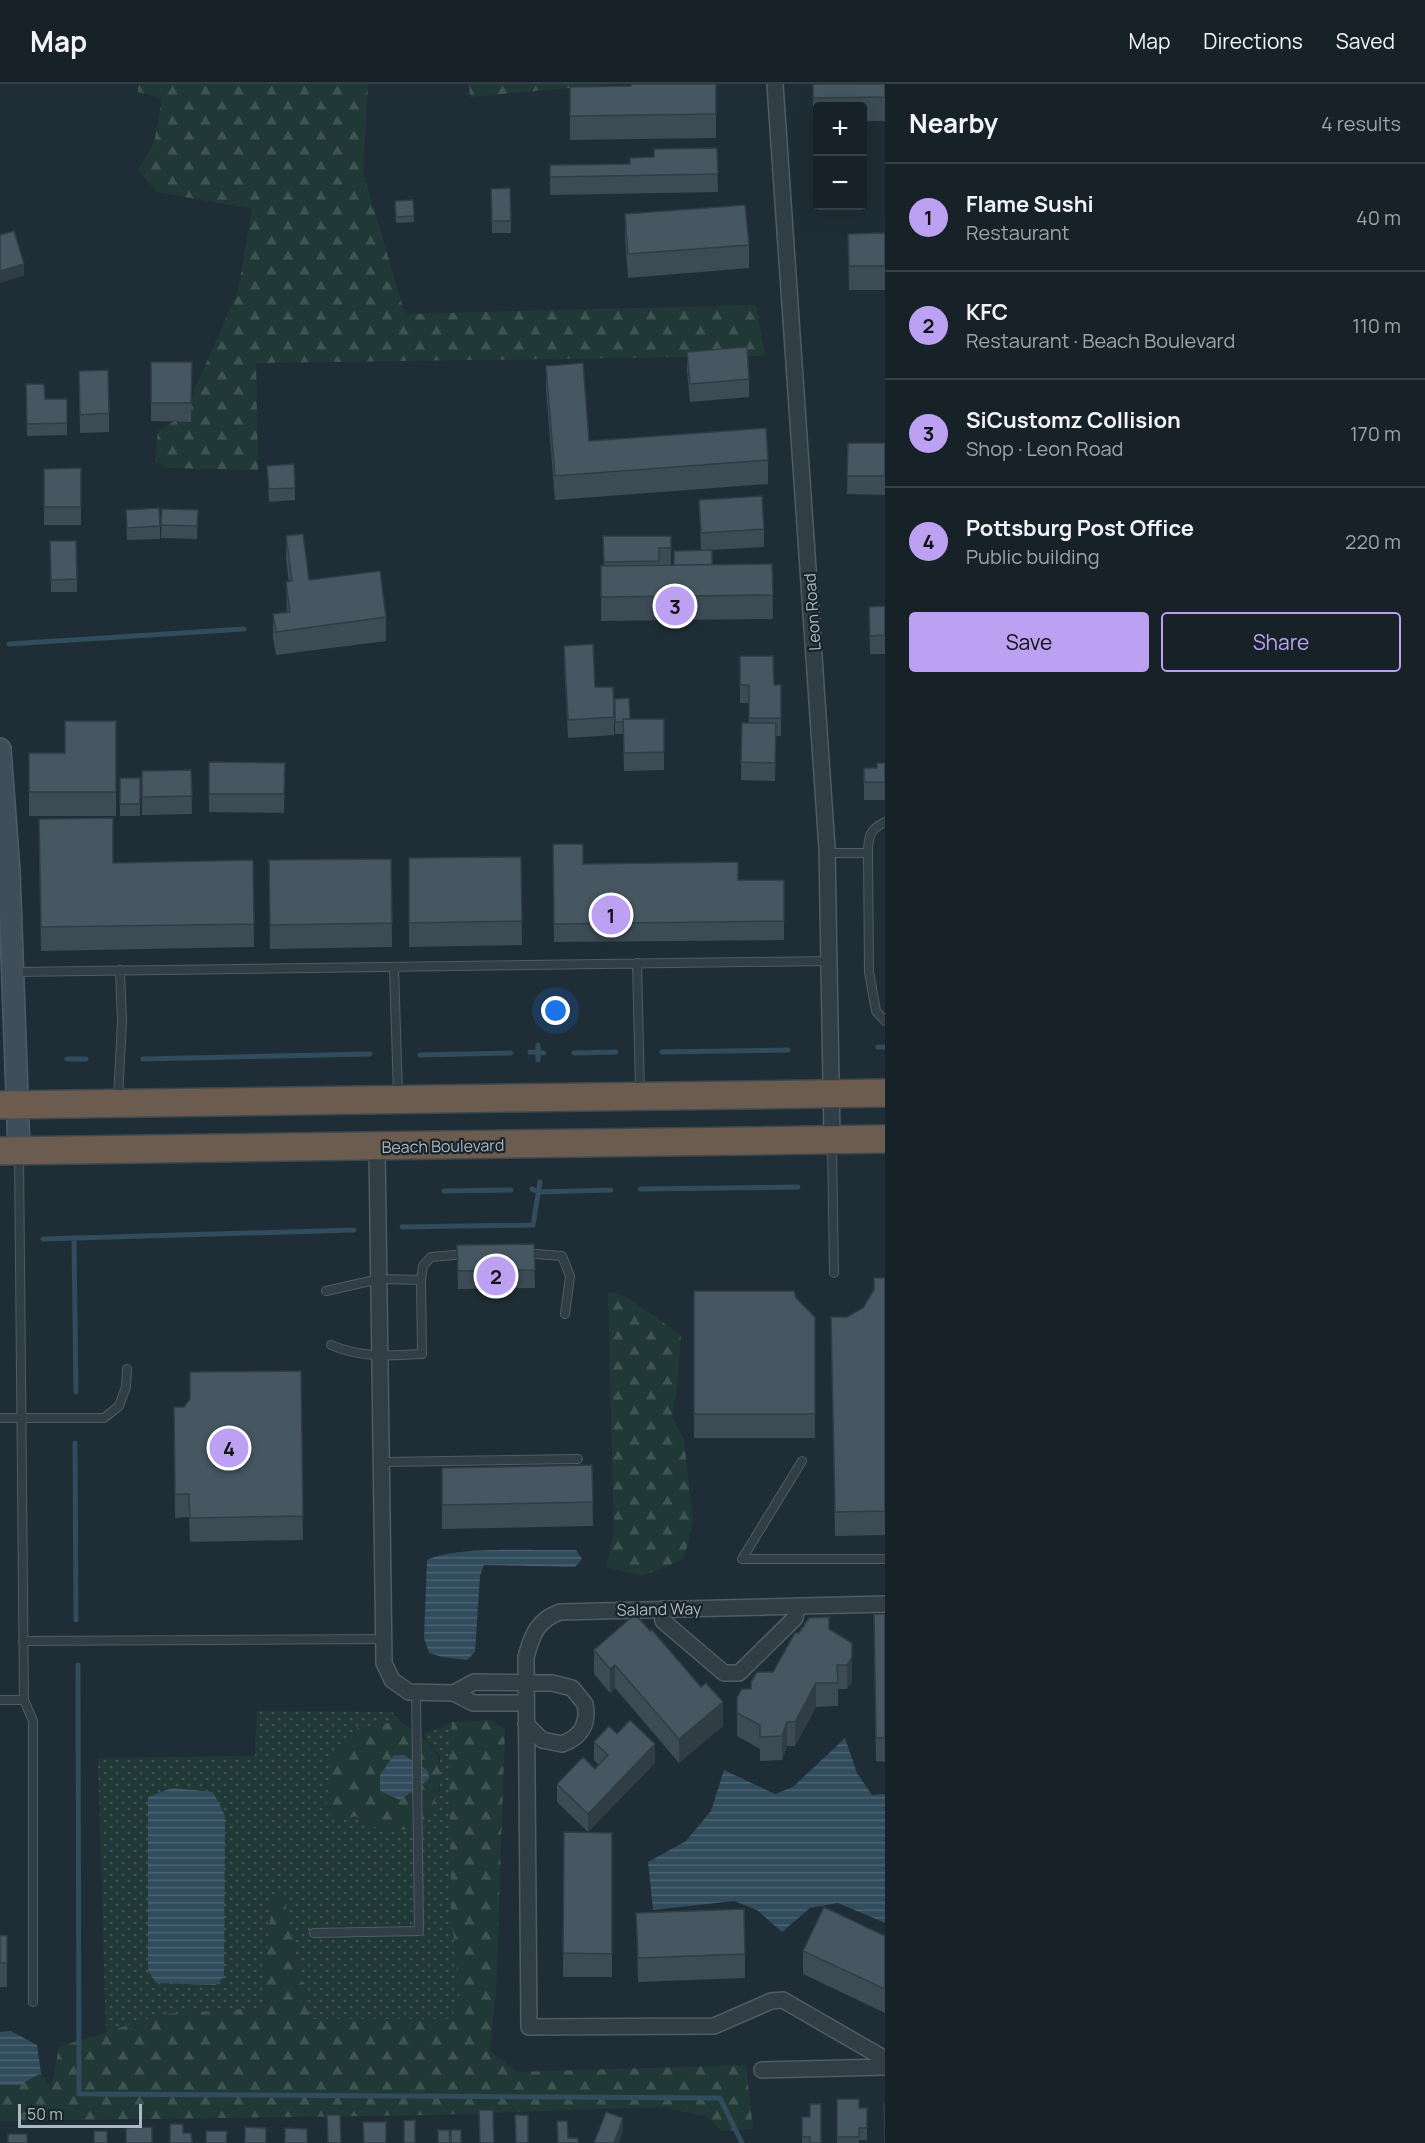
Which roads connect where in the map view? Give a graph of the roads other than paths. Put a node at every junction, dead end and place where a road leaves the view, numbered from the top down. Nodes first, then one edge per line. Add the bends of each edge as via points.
1 (775, 84) edge
2 (0, 749) edge
3 (885, 822) edge
4 (827, 853) junction
5 (868, 853) junction
6 (828, 961) junction
7 (637, 963) junction
8 (394, 967) junction
9 (120, 970) junction
10 (12, 972) junction
11 (885, 1022) edge
12 (830, 1093) junction
13 (885, 1093) edge
14 (640, 1096) junction
15 (398, 1099) junction
16 (118, 1103) junction
17 (9, 1104) edge
18 (885, 1139) edge
19 (832, 1140) junction
20 (377, 1147) junction
21 (9, 1151) edge
22 (510, 1253) edge
23 (475, 1254) edge
24 (834, 1273) dead end
25 (379, 1279) junction
26 (421, 1280) junction
27 (326, 1291) dead end
28 (565, 1314) dead end
29 (332, 1345) dead end
30 (380, 1356) junction
31 (127, 1370) dead end
32 (0, 1418) edge
33 (19, 1418) junction
34 (578, 1459) dead end
35 (802, 1461) dead end
36 (382, 1462) junction
37 (885, 1559) edge
38 (885, 1604) edge
39 (797, 1606) junction
40 (662, 1609) junction
41 (384, 1639) junction
42 (23, 1641) junction
43 (526, 1682) junction
44 (416, 1692) junction
45 (454, 1693) junction
46 (0, 1700) edge
47 (24, 1700) junction
48 (526, 1703) junction
49 (526, 1724) junction
50 (314, 1933) dead end
51 (33, 2002) dead end
52 (885, 2059) edge
53 (885, 2067) edge
54 (762, 2070) dead end

1 - 4 street, Leon Road
2 - 10 street
3 - 5 lane via 874,827 868,837
4 - 5 lane
4 - 6 street, Leon Road
5 - 11 lane via 869,972 876,1011
6 - 7 lane
6 - 12 street, Leon Road
7 - 8 lane
7 - 14 lane
8 - 9 lane
8 - 15 lane
9 - 10 lane
9 - 16 lane
10 - 17 street
12 - 13 highway
12 - 14 highway
12 - 19 street, Leon Road
14 - 15 highway
15 - 16 highway
16 - 17 highway
17 - 21 street
18 - 19 highway, Beach Boulevard
19 - 20 highway, Beach Boulevard
19 - 24 lane
20 - 21 highway, Beach Boulevard
20 - 25 street
21 - 33 lane
22 - 28 lane via 561,1256 570,1276
23 - 26 lane via 431,1257 423,1266
25 - 26 lane
25 - 27 lane
25 - 30 street
26 - 30 lane via 422,1354
29 - 30 lane
30 - 36 street
31 - 33 lane via 119,1406 104,1418
32 - 33 lane
33 - 42 lane
34 - 36 lane
35 - 37 lane via 742,1559
36 - 41 street
38 - 39 street, Saland Way
39 - 40 street, Saland Way
39 - 40 street via 795,1618 739,1673 724,1673 663,1621
40 - 43 street, Saland Way via 560,1612 547,1617 531,1638
41 - 42 lane
41 - 44 street via 384,1664 392,1680
42 - 47 lane
43 - 45 street via 474,1682
43 - 48 street, Saland Way
43 - 49 street via 572,1688 585,1704 587,1714 580,1734 562,1744 542,1740
44 - 45 street
44 - 50 lane via 419,1931
45 - 48 street via 473,1703
46 - 47 lane
47 - 51 lane via 33,1721
48 - 49 street, Saland Way
49 - 52 street, Saland Way via 528,2027 714,2026 771,2001 783,2001
53 - 54 street

